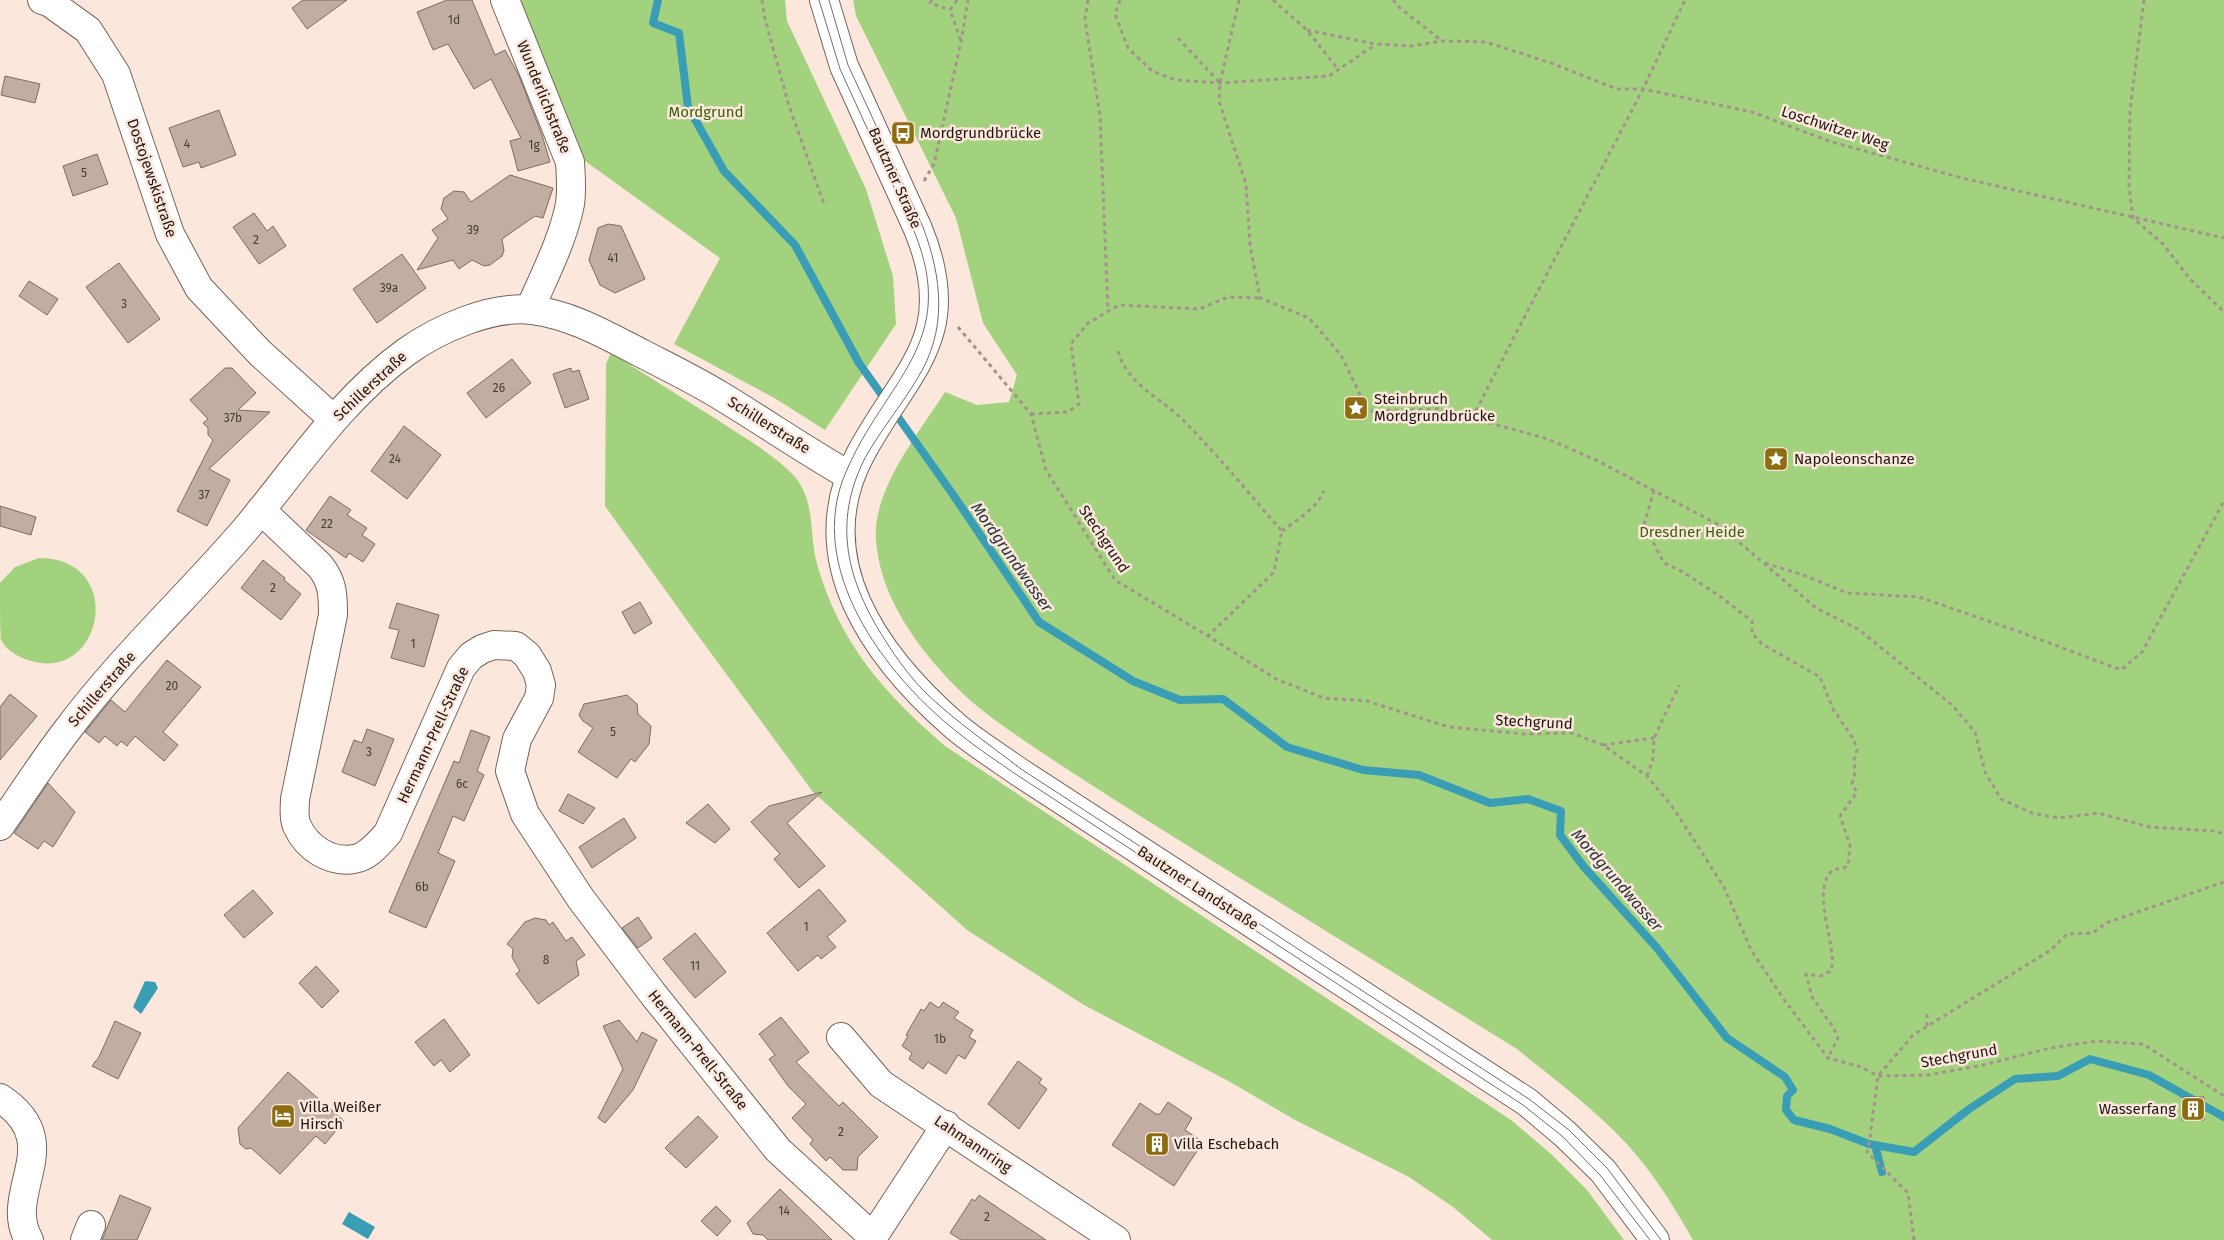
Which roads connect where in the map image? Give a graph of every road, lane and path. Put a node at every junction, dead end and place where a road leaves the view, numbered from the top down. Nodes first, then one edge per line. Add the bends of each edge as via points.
1 (42, 0) edge
2 (504, 0) edge
3 (762, 0) edge
4 (824, 0) edge
5 (932, 0) edge
6 (957, 0) edge
7 (968, 0) edge
8 (1088, 0) edge
9 (1120, 0) edge
10 (1239, 0) edge
11 (1272, 0) edge
12 (1393, 0) edge
13 (1685, 0) edge
14 (2144, 0) edge
15 (950, 10) junction
16 (1306, 30) junction
17 (1178, 38) dead end
18 (1442, 40) junction
19 (961, 42) junction
20 (1375, 44) junction
21 (1337, 68) junction
22 (1220, 83) junction
23 (1643, 90) junction
24 (824, 204) dead end
25 (907, 205) junction
26 (2133, 218) junction
27 (2224, 238) edge
28 (1260, 298) junction
29 (934, 302) junction
30 (530, 309) junction
31 (1108, 311) junction
32 (2224, 312) edge
33 (1118, 351) dead end
34 (1031, 414) junction
35 (1472, 418) junction
36 (333, 419) junction
37 (856, 464) junction
38 (1654, 490) junction
39 (1324, 492) dead end
40 (2224, 501) edge
41 (261, 510) junction
42 (1282, 531) junction
43 (1761, 562) junction
44 (1208, 636) junction
45 (1679, 685) dead end
46 (1654, 738) junction
47 (1603, 745) junction
48 (1647, 776) junction
49 (0, 826) edge
50 (2224, 834) edge
51 (2224, 882) edge
52 (1927, 1010) dead end
53 (1927, 1026) junction
54 (841, 1037) dead end
55 (1828, 1058) junction
56 (1878, 1076) junction
57 (2224, 1096) edge
58 (0, 1098) edge
59 (946, 1125) junction
60 (872, 1238) edge
61 (29, 1240) edge
62 (1116, 1240) edge
63 (1655, 1240) edge
64 (1914, 1240) edge

1 - 36 street, Dostojewskistraße via 88,30 116,74 170,234 199,288 260,353
2 - 30 street, Wunderlichstraße via 570,162 570,206
3 - 24 path via 789,106
4 - 25 street, Bautzner Straße via 844,66
5 - 15 path via 930,3
6 - 15 path
7 - 19 path
8 - 31 path via 1085,19 1100,116
9 - 22 path via 1114,14 1128,48 1152,71 1176,80
10 - 22 path
11 - 16 path, Loschwitzer Weg
12 - 18 path
13 - 23 path
14 - 26 path via 2130,110 2129,186
15 - 19 path
16 - 20 path, Loschwitzer Weg
16 - 21 path
17 - 22 path
18 - 20 path, Loschwitzer Weg via 1411,46
18 - 23 path, Loschwitzer Weg via 1486,42 1617,89
19 - 25 path via 934,164
20 - 21 path
21 - 22 path via 1329,76
22 - 28 path via 1219,101 1246,184 1250,245
23 - 26 path, Loschwitzer Weg via 1752,112 1829,141 1962,178
23 - 35 path
25 - 29 street, Bautzner Straße via 928,254
26 - 27 path, Loschwitzer Weg
26 - 32 path via 2163,244 2190,279
28 - 31 path via 1228,297 1199,309 1120,304
28 - 35 path via 1309,318 1341,355 1368,411 1438,409
29 - 34 path, Stechgrund
29 - 37 street, Bautzner Straße via 931,327 919,361
30 - 36 street, Schillerstraße via 482,315 431,336 406,352 362,389
30 - 37 street, Schillerstraße via 591,327
31 - 34 path via 1088,323 1070,344 1078,404 1068,412
33 - 42 path via 1121,363 1142,389 1181,419
34 - 44 path, Stechgrund via 1046,470 1115,580
35 - 38 path via 1548,439
36 - 41 street, Schillerstraße
37 - 63 street, Bautzner Landstraße via 843,503 840,527 842,562 852,592 869,625 890,658 923,697 957,727 1019,772 1526,1102 1603,1171
38 - 43 path via 1719,525
38 - 55 path via 1644,525 1664,564 1722,597 1752,621 1752,633 1762,644 1820,677 1833,709 1854,740 1857,750 1852,784 1857,792 1840,816 1850,845 1848,866 1830,872 1824,886 1831,972 1821,976 1806,974 1812,997 1834,1027 1838,1038
39 - 42 path via 1305,514
40 - 43 path via 2142,652 2120,670 1919,597 1847,593
41 - 49 street, Schillerstraße via 68,728
41 - 60 street, Hermann-Prell-Straße via 320,566 333,589 333,615 295,799 297,827 306,838 324,856 337,859 355,859 376,846 388,833 461,668 482,649 494,645 516,646 527,655 541,685 539,698 516,739 510,771 525,814 538,837 641,978 778,1150
42 - 44 path via 1274,572
43 - 50 path via 1816,608 1858,629 1952,705 1975,732 1984,772 2001,799 2032,813 2058,818 2098,813 2150,827
44 - 47 path, Stechgrund via 1276,679 1324,698 1367,701 1448,727 1525,734 1572,733
45 - 46 path
46 - 47 path
46 - 48 path via 1653,759
47 - 48 path, Stechgrund
48 - 55 path, Stechgrund via 1674,809 1724,888 1751,950
51 - 53 path via 2106,923 2094,934 2067,934 2051,950
52 - 53 path
53 - 56 path via 1913,1035
54 - 59 street, Lahmannring via 881,1084
55 - 56 path, Stechgrund
56 - 57 path, Stechgrund via 1929,1076 2050,1048 2097,1041 2143,1044
56 - 64 path via 1867,1152 1908,1193
58 - 61 street via 11,1105 33,1140 33,1160 22,1210 22,1229
59 - 60 street
59 - 62 street, Lahmannring

